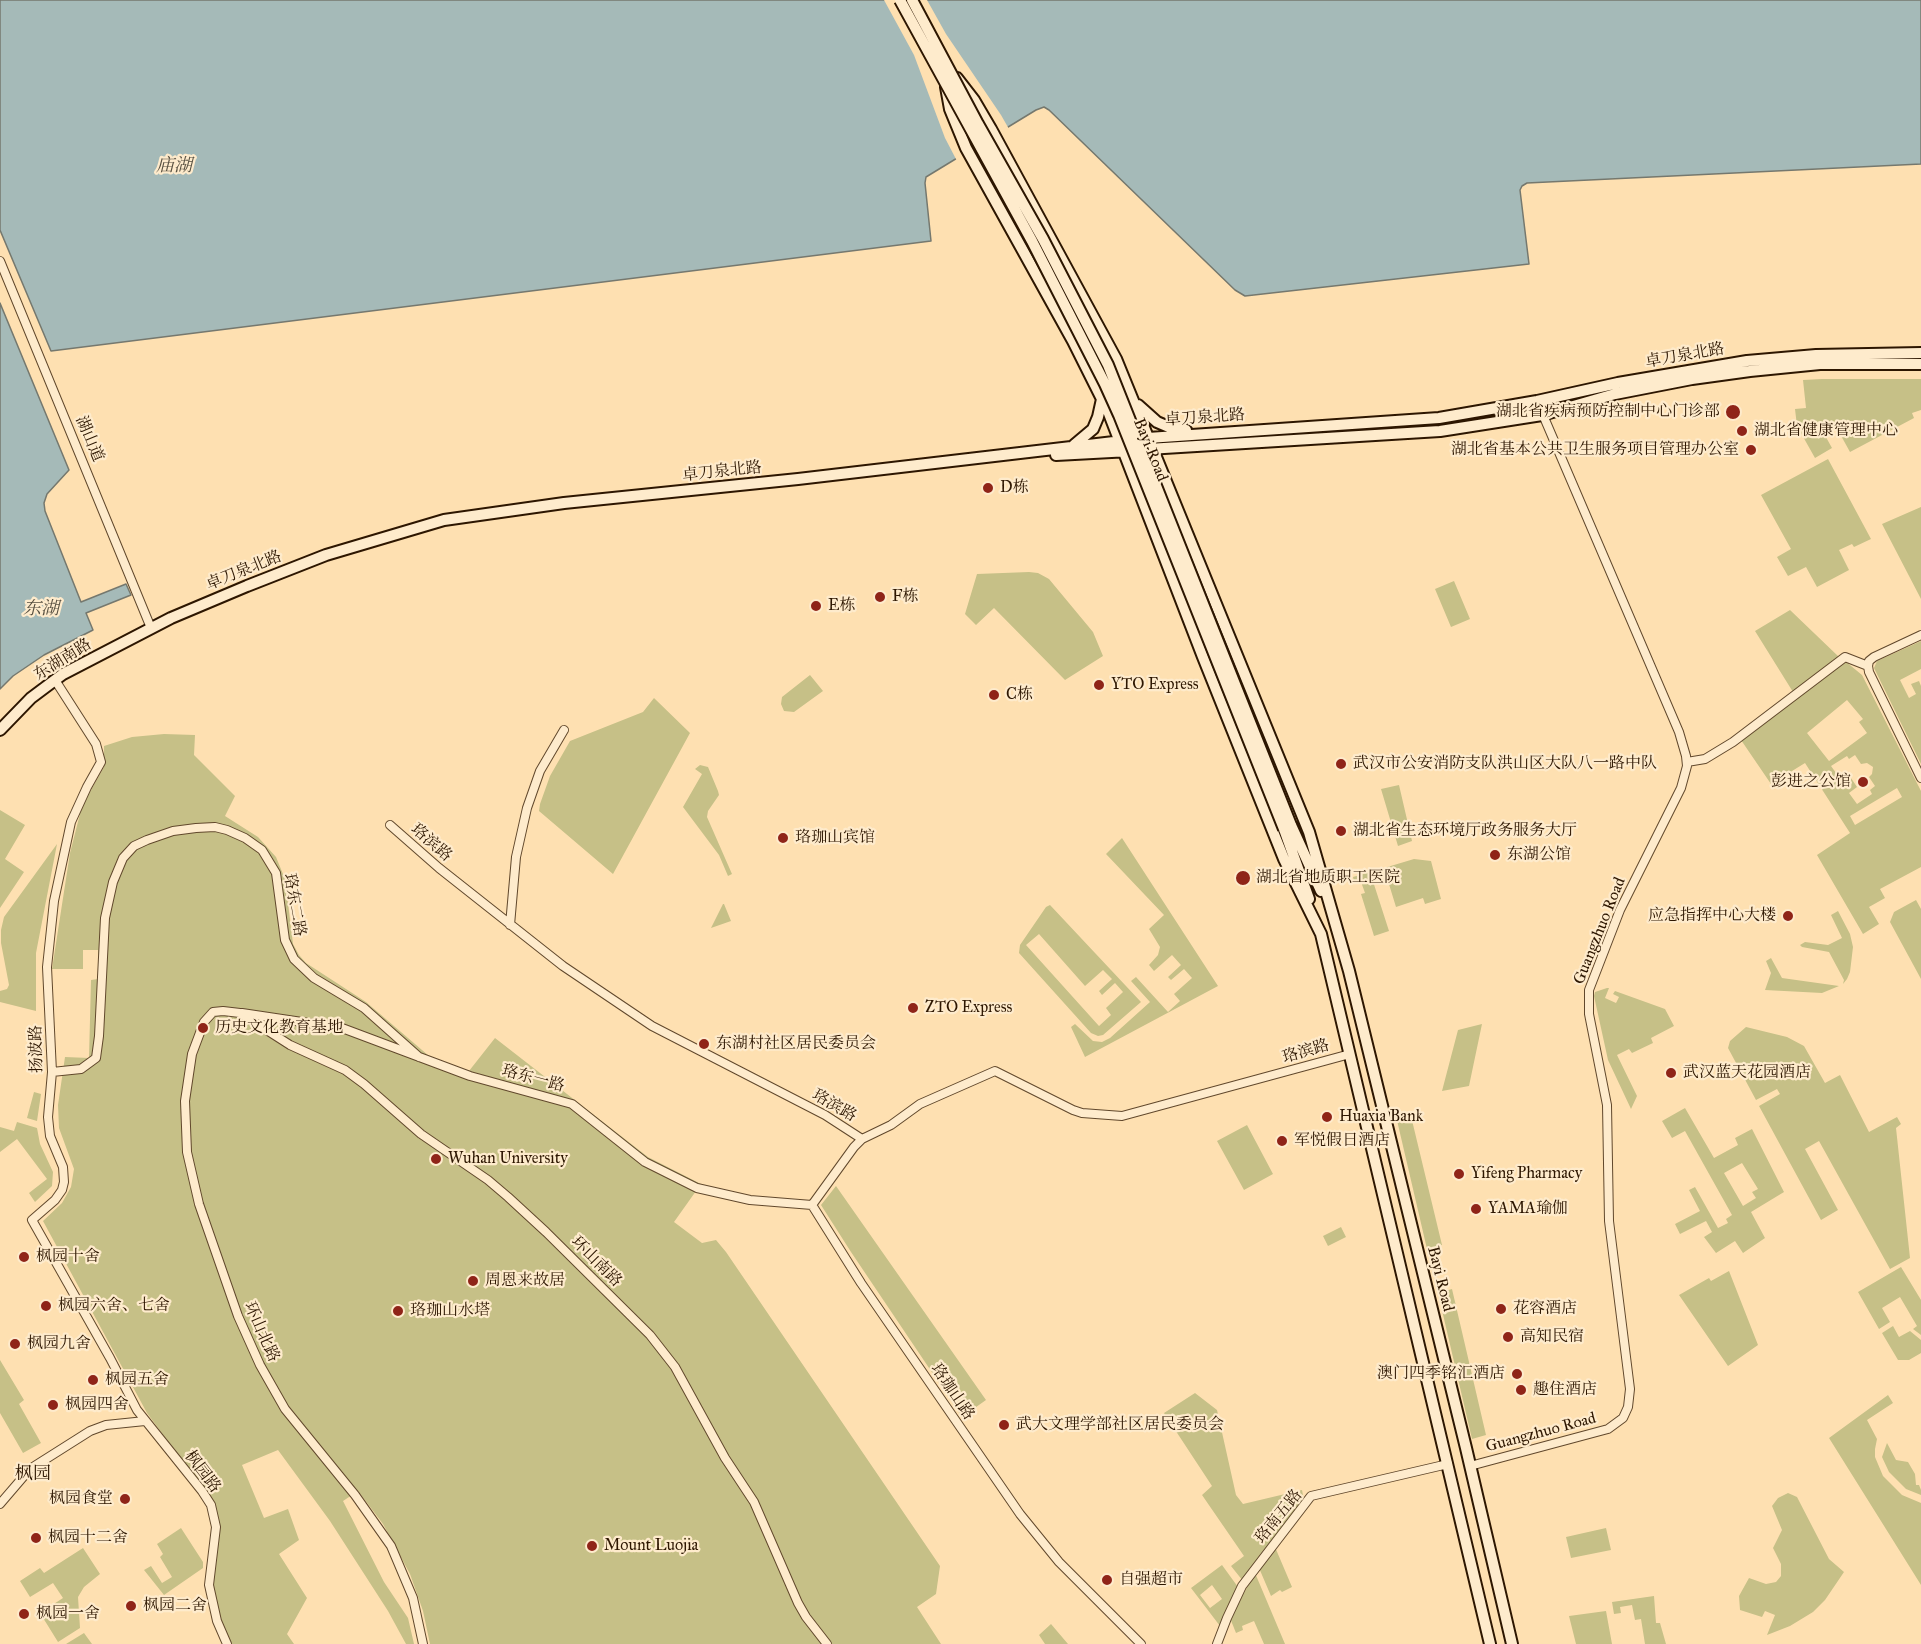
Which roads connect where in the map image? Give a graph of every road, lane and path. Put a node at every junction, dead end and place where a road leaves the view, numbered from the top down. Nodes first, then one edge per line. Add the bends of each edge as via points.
1 (900, 0) edge
2 (912, 0) edge
3 (949, 76) junction
4 (0, 261) edge
5 (1921, 353) edge
6 (1921, 364) edge
7 (1102, 399) junction
8 (1134, 400) junction
9 (1537, 401) junction
10 (1542, 415) junction
11 (1217, 432) junction
12 (1148, 438) junction
13 (1073, 446) junction
14 (1123, 446) junction
15 (1152, 449) junction
16 (419, 528) junction
17 (1218, 608) junction
18 (1188, 620) junction
19 (151, 628) junction
20 (1921, 635) edge
21 (1868, 666) junction
22 (55, 680) junction
23 (0, 730) edge
24 (564, 730) dead end
25 (1687, 762) junction
26 (1921, 778) edge
27 (390, 825) dead end
28 (1287, 827) junction
29 (1335, 922) junction
30 (510, 925) junction
31 (1321, 934) junction
32 (228, 1011) joint
33 (240, 1013) junction
34 (1350, 1054) junction
35 (419, 1057) junction
36 (52, 1072) junction
37 (862, 1139) junction
38 (812, 1205) junction
39 (130, 1399) joint
40 (137, 1410) junction
41 (145, 1421) junction
42 (127, 1423) junction
43 (1448, 1464) junction
44 (1470, 1466) junction
45 (0, 1504) edge
46 (227, 1644) edge
47 (423, 1644) edge
48 (827, 1644) edge
49 (1140, 1644) edge
50 (1217, 1644) edge
51 (1490, 1644) edge
52 (1512, 1644) edge

1 - 3 main road, Bayi Road, bridge
2 - 3 main road, Bayi Road, bridge
3 - 7 main road, Bayi Road, bridge via 950,109 966,148
3 - 8 main road, Bayi Road, bridge via 974,100 991,129 1109,345
3 - 28 main road, Bayi Road, bridge via 1119,415
4 - 19 street, 湖山道
5 - 9 main road, 卓刀泉北路 via 1747,361 1618,382
6 - 10 main road, 卓刀泉北路 via 1820,364 1750,371 1615,394
7 - 13 main road via 1093,429
7 - 14 main road, Bayi Road
8 - 11 main road via 1164,426
8 - 12 main road, Bayi Road
9 - 10 street, Guangzhuo Road
9 - 11 main road, 卓刀泉北路 via 1410,421
10 - 15 main road, 卓刀泉北路 via 1413,434
10 - 25 street, Guangzhuo Road via 1679,732
11 - 12 main road, 卓刀泉北路
12 - 14 main road, 卓刀泉北路
12 - 15 main road, Bayi Road
13 - 14 main road, 卓刀泉北路
13 - 16 main road, 卓刀泉北路 via 517,509 444,520
14 - 15 main road, 卓刀泉北路
14 - 16 main road, 卓刀泉北路
14 - 18 main road, Bayi Road
15 - 17 main road, Bayi Road
16 - 19 main road, 卓刀泉北路 via 301,564
17 - 18 main road
17 - 29 main road, Bayi Road via 1305,822
18 - 31 main road, Bayi Road via 1284,859
19 - 22 main road, 东湖南路
20 - 21 street via 1874,657
21 - 25 street via 1845,657 1733,741 1705,759
21 - 26 street
22 - 23 main road, 东湖南路
22 - 36 street, 扬波路 via 96,744 101,762 71,822 54,901 47,967
24 - 30 street via 537,779 527,808 516,857
25 - 44 street, Guangzhuo Road via 1681,788 1620,910 1589,990 1589,1014 1607,1105 1609,1221 1630,1389 1628,1407 1623,1418 1608,1429
27 - 30 street, 珞滨路
28 - 29 main road, Bayi Road
28 - 31 main road, Bayi Road
29 - 44 main road, Bayi Road
30 - 37 street, 珞滨路 via 652,1026 825,1115
31 - 34 main road, Bayi Road
32 - 33 street, 珞东一路
32 - 47 street, 环山北路 via 213,1012 206,1018 187,1077 185,1129 199,1204 238,1316 260,1365 285,1409 391,1546 413,1598
33 - 35 street, 珞东一路 via 342,1028
33 - 48 street, 环山南路 via 290,1045 345,1070 421,1134 488,1180 650,1335 675,1367 754,1502 798,1603
34 - 37 street, 珞滨路 via 1122,1116 1073,1110 995,1071 920,1104
34 - 43 main road, Bayi Road
35 - 36 street, 珞东二路 via 364,1008 314,978 294,959 285,940 276,873 262,850 245,838 215,827 172,831 134,846 123,858 105,918 96,1058 81,1069
35 - 38 street, 珞东一路 via 470,1076 572,1104 645,1162 697,1188 750,1200
36 - 39 street, 扬波路 via 48,1128 63,1167 64,1182 59,1195 32,1220
37 - 38 street
38 - 49 street, 珞珈山路 via 1020,1514 1078,1583
39 - 40 street, 枫园路
40 - 41 street, 枫园路
40 - 42 street
41 - 42 street
41 - 46 street, 枫园路 via 208,1499 213,1512 215,1534 209,1585
42 - 45 street via 94,1429 46,1458 30,1469
43 - 50 street, 珞南五路 via 1311,1496 1242,1587
43 - 51 main road, Bayi Road
44 - 52 main road, Bayi Road

